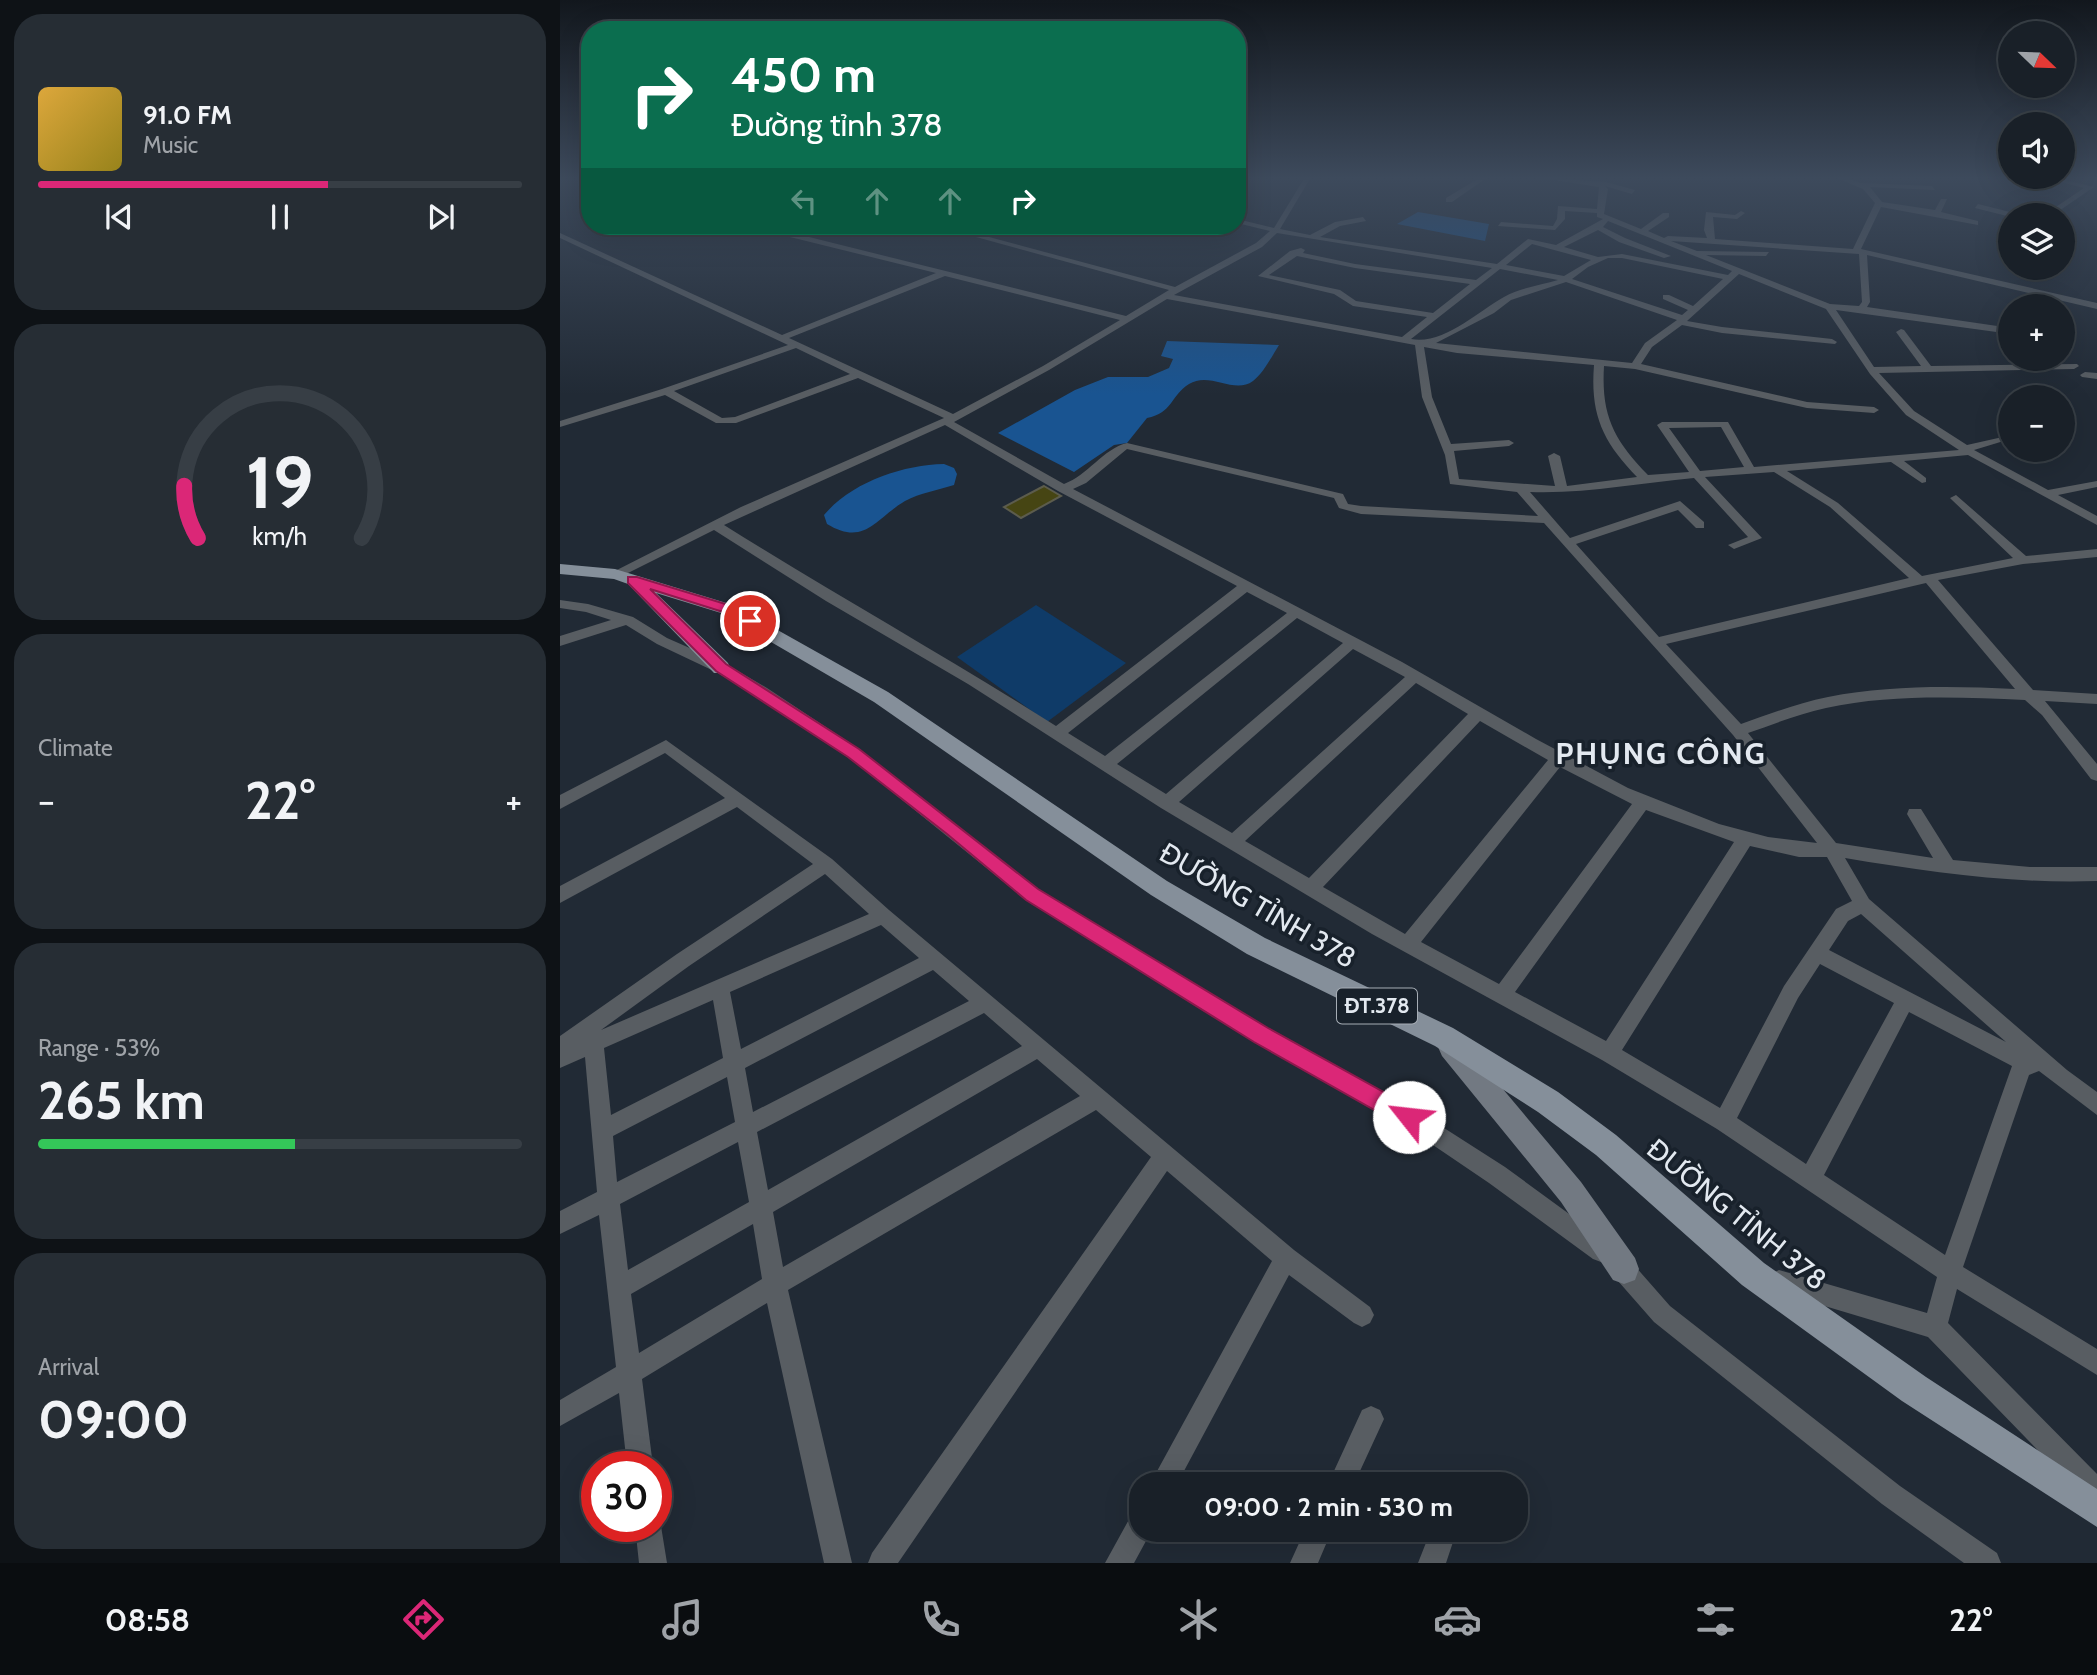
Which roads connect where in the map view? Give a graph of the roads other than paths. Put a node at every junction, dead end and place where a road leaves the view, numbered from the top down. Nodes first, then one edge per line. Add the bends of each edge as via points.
1 (592, 250) edge
2 (853, 250) edge
3 (1029, 250) edge
4 (1250, 250) edge
5 (1299, 250) edge
6 (1397, 250) edge
7 (1520, 250) edge
8 (1569, 250) edge
9 (1607, 250) edge
10 (1650, 250) edge
11 (1686, 250) edge
12 (1834, 250) edge
13 (1691, 252) junction
14 (1859, 252) junction
15 (1293, 253) junction
16 (1773, 254) dead end
17 (1667, 256) dead end
18 (1595, 258) junction
19 (1501, 265) junction
20 (945, 273) junction
21 (1733, 275) junction
22 (1565, 280) junction
23 (1478, 283) junction
24 (1178, 290) junction
25 (1167, 296) junction
26 (1665, 297) dead end
27 (2097, 306) edge
28 (1829, 307) junction
29 (1862, 309) junction
30 (1695, 310) junction
31 (1435, 316) junction
32 (1128, 319) junction
33 (1683, 321) junction
34 (1998, 329) edge
35 (1901, 332) dead end
36 (782, 338) junction
37 (1404, 340) junction
38 (1832, 342) dead end
39 (1424, 343) junction
40 (797, 345) junction
41 (1599, 362) junction
42 (1635, 366) junction
43 (1998, 368) edge
44 (1872, 370) junction
45 (1930, 370) junction
46 (859, 374) junction
47 (2085, 375) dead end
48 (2097, 376) edge
49 (666, 391) junction
50 (1874, 410) dead end
51 (949, 420) junction
52 (560, 424) edge
53 (1998, 440) edge
54 (1509, 443) dead end
55 (1447, 448) junction
56 (1967, 450) junction
57 (1555, 456) dead end
58 (1892, 458) junction
59 (1774, 467) junction
60 (1750, 469) junction
61 (1696, 474) junction
62 (1645, 479) junction
63 (1922, 480) dead end
64 (2097, 484) edge
65 (1062, 489) junction
66 (1562, 489) junction
67 (1522, 491) junction
68 (2047, 494) junction
69 (1956, 498) dead end
70 (1547, 520) junction
71 (2097, 521) edge
72 (715, 524) junction
73 (1700, 525) dead end
74 (1567, 543) junction
75 (1734, 545) dead end
76 (2097, 553) edge
77 (2023, 560) junction
78 (560, 569) edge
79 (624, 577) junction
80 (1924, 579) junction
81 (1246, 586) junction
82 (560, 604) edge
83 (1294, 614) junction
84 (628, 620) junction
85 (560, 641) edge
86 (1656, 642) junction
87 (1351, 643) junction
88 (721, 668) junction
89 (1415, 677) junction
90 (2028, 694) junction
91 (2097, 699) edge
92 (1479, 712) junction
93 (1738, 731) junction
94 (1056, 734) junction
95 (1559, 758) junction
96 (1106, 764) junction
97 (2097, 775) edge
98 (736, 800) junction
99 (1644, 800) junction
100 (560, 803) edge
101 (1167, 803) junction
102 (1915, 814) dead end
103 (1745, 839) junction
104 (1233, 842) junction
105 (1830, 849) junction
106 (826, 864) junction
107 (1948, 867) junction
108 (2097, 874) edge
109 (1311, 888) junction
110 (560, 895) edge
111 (1863, 904) junction
112 (883, 916) junction
113 (1408, 944) junction
114 (1817, 953) junction
115 (934, 960) junction
116 (720, 988) junction
117 (1502, 995) junction
118 (1905, 1001) junction
119 (985, 1003) junction
120 (1444, 1037) junction
121 (594, 1043) junction
122 (560, 1048) edge
123 (1038, 1048) junction
124 (1609, 1053) junction
125 (2025, 1056) junction
126 (560, 1058) edge
127 (736, 1062) junction
128 (1097, 1098) junction
129 (2097, 1105) edge
130 (1724, 1122) junction
131 (745, 1127) junction
132 (601, 1131) junction
133 (1166, 1156) junction
134 (1810, 1180) junction
135 (608, 1198) junction
136 (762, 1206) junction
137 (560, 1223) edge
138 (1286, 1258) junction
139 (1624, 1269) junction
140 (1950, 1272) junction
141 (1754, 1274) junction
142 (775, 1285) junction
143 (618, 1288) junction
144 (1362, 1315) dead end
145 (1935, 1327) junction
146 (2097, 1363) edge
147 (626, 1374) junction
148 (560, 1414) edge
149 (1371, 1419) dead end
150 (638, 1451) edge
151 (1170, 1472) edge
152 (1347, 1472) edge
153 (2097, 1493) edge
154 (2097, 1510) edge
155 (650, 1542) edge
156 (1131, 1542) edge
157 (1314, 1542) edge
158 (1440, 1542) edge
159 (653, 1563) edge
160 (838, 1563) edge
161 (883, 1563) edge
162 (1119, 1563) edge
163 (1304, 1563) edge
164 (1432, 1563) edge
165 (1987, 1563) edge

1 - 36 street
2 - 20 street
3 - 24 street
4 - 24 street
5 - 15 street
6 - 19 street
7 - 19 street
8 - 18 street
9 - 18 street
10 - 17 street
11 - 13 street
12 - 14 street
13 - 16 street
13 - 21 street
14 - 27 street
14 - 29 street via 1866,302
15 - 23 street
15 - 31 street via 1262,276 1337,292 1353,303
18 - 21 street via 1622,256
18 - 22 street
19 - 22 street
19 - 23 street
20 - 32 street
20 - 36 street
21 - 28 street
21 - 30 street
22 - 33 street
22 - 39 street via 1508,298
23 - 31 street
24 - 25 street
25 - 32 street
25 - 37 street
26 - 30 street
28 - 29 street
28 - 44 street
29 - 34 street
30 - 33 street
31 - 37 street
32 - 51 street
33 - 38 street via 1741,337
33 - 42 street via 1648,345
35 - 45 street
36 - 40 street
37 - 39 street
39 - 41 street
39 - 55 street via 1427,397
40 - 46 street
40 - 49 street
41 - 42 street
41 - 62 street via 1596,391 1601,421 1618,452
42 - 50 street via 1807,405
43 - 45 street
44 - 45 street
44 - 56 street via 1910,413
46 - 49 street via 736,420 720,421
46 - 51 street
47 - 48 street
49 - 52 street
51 - 65 street
51 - 72 street
53 - 56 street
54 - 55 street
55 - 67 street via 1454,482
56 - 58 street
56 - 68 street
57 - 66 street
58 - 59 street
58 - 63 street
59 - 60 street
59 - 80 street via 1833,505
60 - 61 street
60 - 61 street via 1724,425 1662,425
61 - 62 street
61 - 75 street via 1756,538
62 - 66 street via 1602,488
64 - 68 street
65 - 70 street via 1082,481 1127,446 1339,496 1343,506 1361,510
65 - 81 street
66 - 67 street
67 - 70 street
68 - 71 street
69 - 77 street
70 - 74 street
72 - 79 street
72 - 94 street
73 - 74 street via 1680,505
74 - 86 street
76 - 77 street
77 - 80 street
78 - 79 main road, ĐƯỜNG TỈNH 378 / ĐT.378
79 - 88 main road
79 - 120 main road, ĐƯỜNG TỈNH 378 / ĐT.378 via 727,609 881,697 1159,888 1256,946
80 - 86 street
80 - 90 street
81 - 83 street
81 - 94 street
82 - 84 street
83 - 87 street
83 - 96 street
84 - 85 street
84 - 88 street via 662,642
86 - 93 street
87 - 89 street
87 - 101 street
88 - 139 street via 854,753 1032,895 1261,1035 1409,1117 1563,1221
89 - 92 street
89 - 104 street
90 - 91 street
90 - 93 street via 1865,696 1826,703
90 - 97 street via 2047,710
92 - 95 street
92 - 109 street
93 - 105 street
94 - 96 street
95 - 99 street
95 - 113 street
96 - 101 street
98 - 100 street via 666,746
98 - 106 street
98 - 110 street
99 - 103 street
99 - 117 street
101 - 104 street
102 - 107 street
103 - 105 street via 1798,850
103 - 124 street
104 - 109 street
105 - 107 street
105 - 111 street
106 - 112 street
106 - 122 street
107 - 108 street via 2061,876
109 - 113 street
111 - 114 street via 1842,915
111 - 125 street
112 - 115 street
112 - 116 street
113 - 117 street
114 - 118 street
114 - 130 street via 1791,992
115 - 119 street
115 - 127 street
116 - 121 street
116 - 127 street
117 - 124 street
118 - 125 street
118 - 134 street
119 - 123 street
119 - 131 street
120 - 139 main road via 1571,1192
120 - 141 main road, ĐƯỜNG TỈNH 378 / ĐT.378 via 1548,1102 1605,1145
121 - 126 street
121 - 132 street
123 - 128 street
123 - 136 street
124 - 130 street
125 - 129 street
125 - 140 street
127 - 131 street
127 - 132 street
128 - 133 street
128 - 142 street
130 - 134 street
131 - 135 street
131 - 136 street
132 - 135 street
133 - 138 street
133 - 161 street
134 - 140 street
135 - 137 street
135 - 143 street
136 - 142 street
136 - 143 street
138 - 144 street
138 - 151 street
139 - 165 street via 1662,1314 1891,1495
140 - 145 street
140 - 146 street
141 - 145 street
141 - 154 main road, ĐƯỜNG TỈNH 378 / ĐT.378 via 1914,1389
142 - 147 street
142 - 160 street
143 - 147 street
145 - 153 street
147 - 148 street
147 - 150 street
149 - 152 street
155 - 159 street
156 - 162 street
157 - 163 street
158 - 164 street

